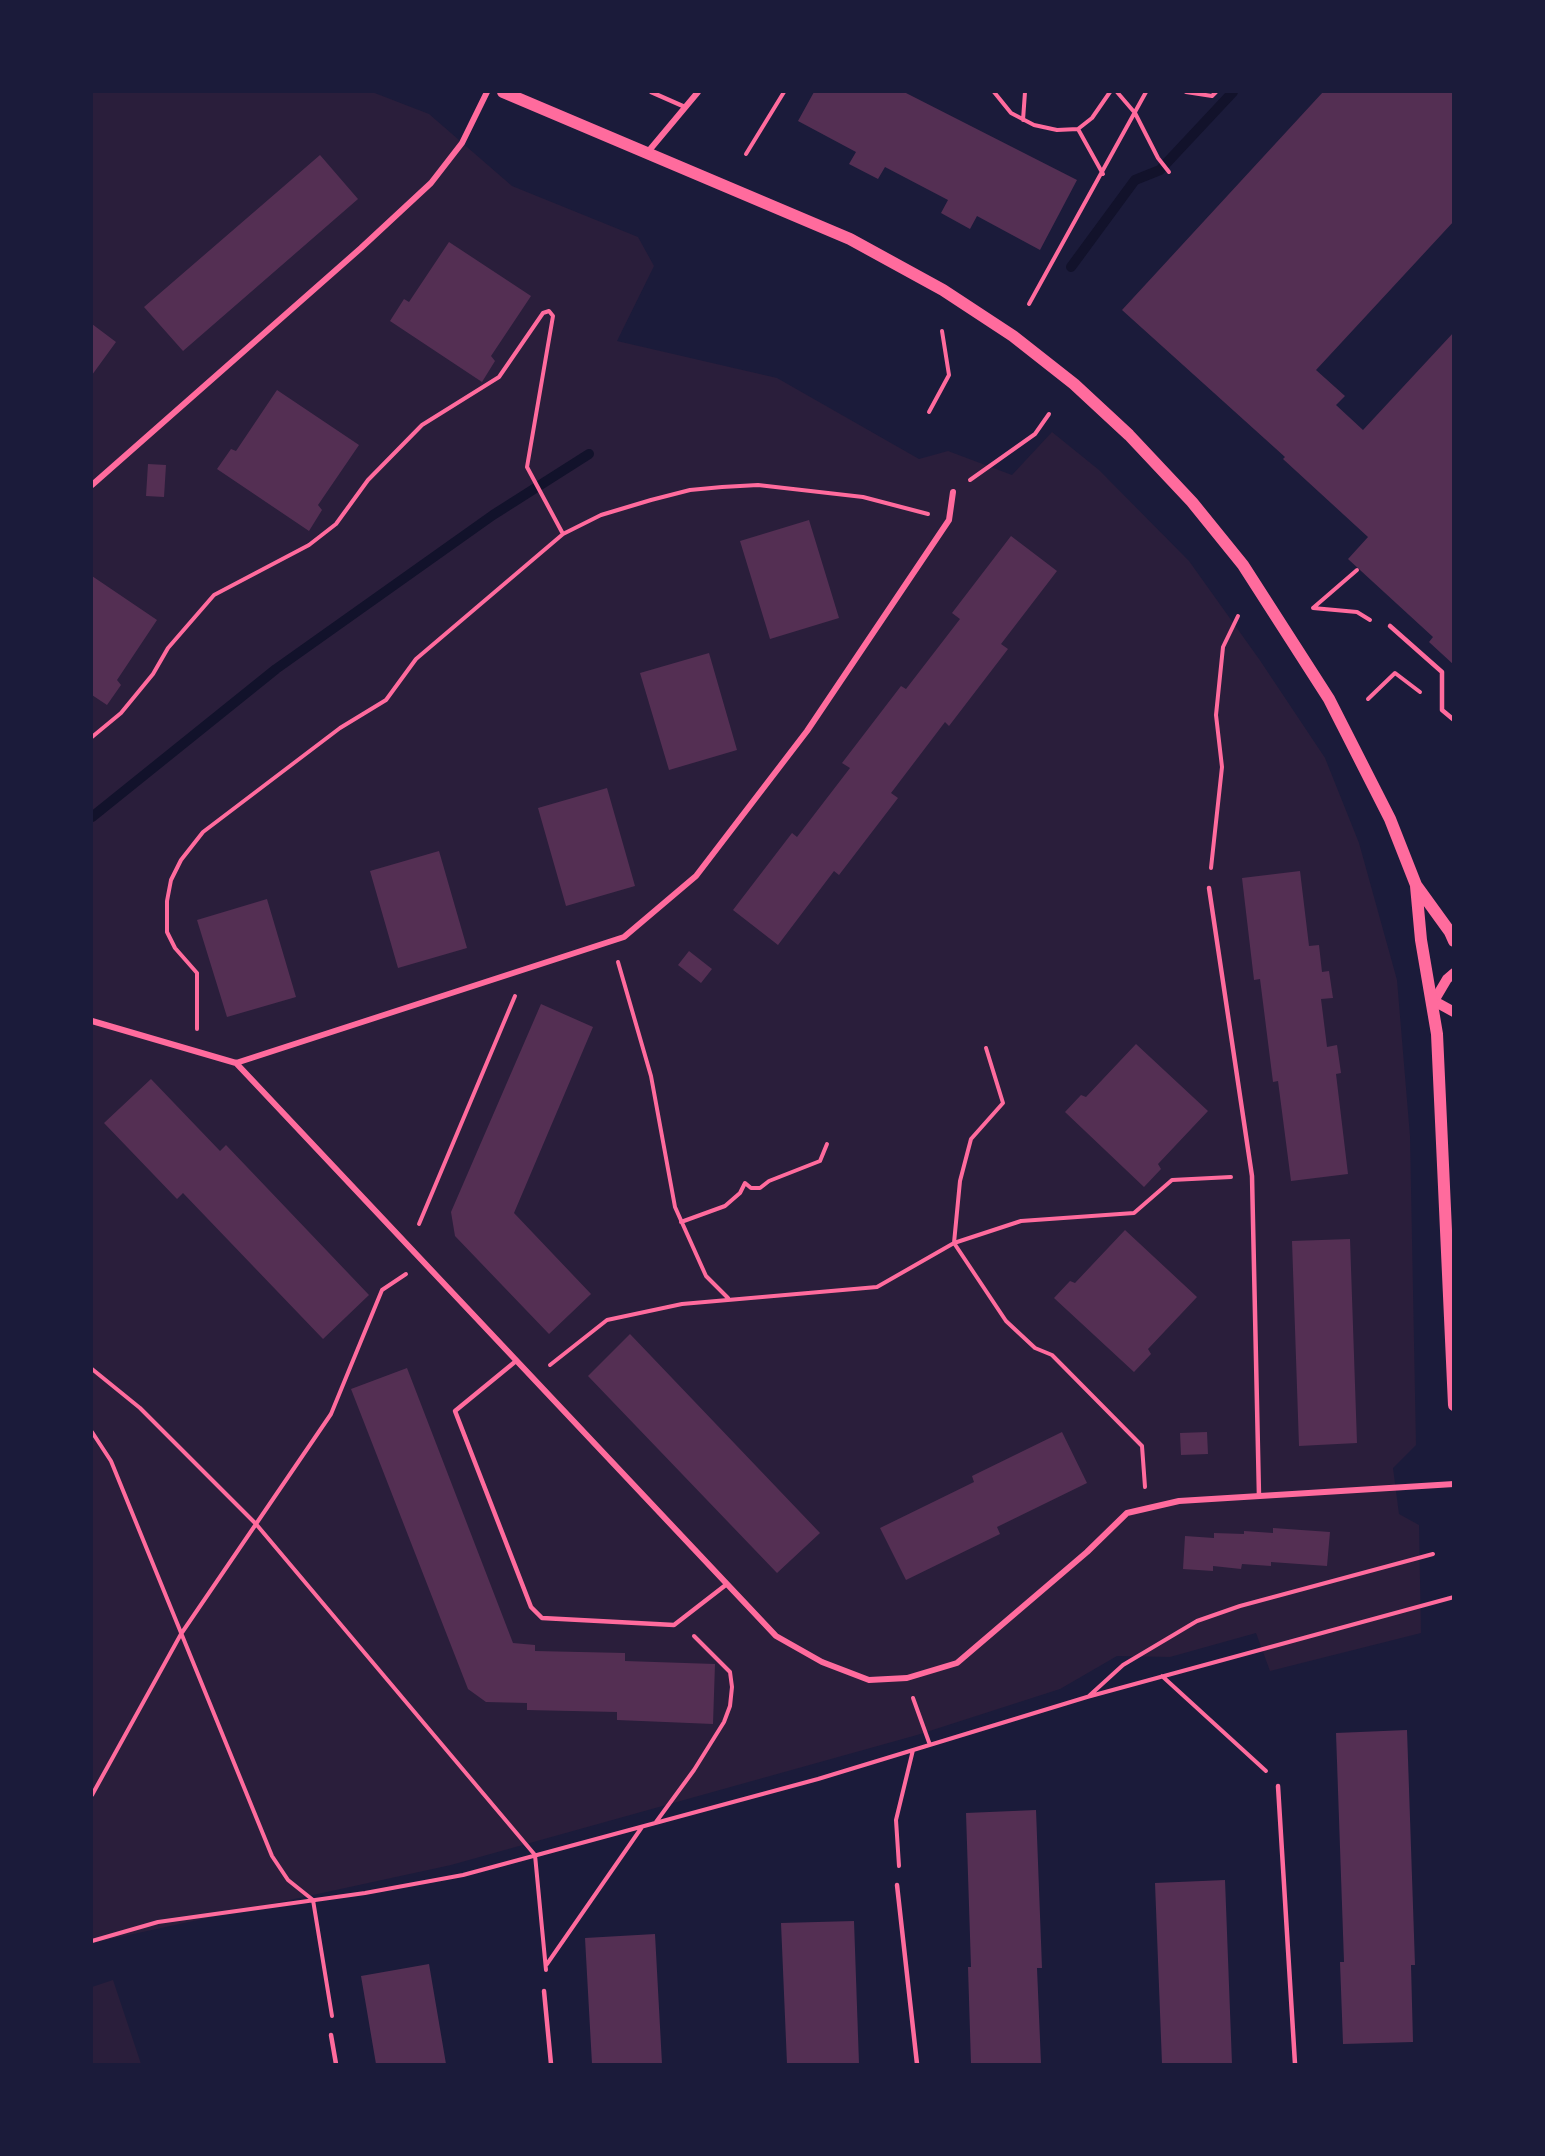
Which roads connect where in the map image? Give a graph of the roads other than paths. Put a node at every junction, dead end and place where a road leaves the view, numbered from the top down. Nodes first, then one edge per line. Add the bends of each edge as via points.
1 (487, 92) edge
2 (503, 92) edge
3 (651, 92) edge
4 (698, 92) edge
5 (685, 106) junction
6 (647, 153) junction
7 (92, 485) edge
8 (953, 492) road end
9 (1390, 626) dead end
10 (1454, 720) edge
11 (1416, 885) junction
12 (1209, 888) road end
13 (1454, 941) edge
14 (1454, 973) edge
15 (1434, 1002) junction
16 (1454, 1012) edge
17 (92, 1021) edge
18 (236, 1063) junction
19 (516, 1361) junction
20 (1454, 1405) edge
21 (1454, 1484) edge
22 (1259, 1496) junction
23 (727, 1584) junction
24 (1278, 1786) road end
25 (897, 1885) road end
26 (544, 1991) road end
27 (332, 2035) road end
28 (336, 2064) edge
29 (551, 2064) edge
30 (917, 2064) edge
31 (1295, 2064) edge

1 - 7 street via 462,143 430,183 362,248
2 - 6 main road
3 - 5 lane
4 - 5 street
5 - 6 street
6 - 11 main road via 850,239 943,290 1013,336 1074,384 1129,435 1214,529 1287,630 1348,733 1390,819
8 - 18 street via 949,520 807,731 696,876 624,937
9 - 10 lane via 1442,672 1442,710
11 - 13 main road
11 - 15 main road via 1421,940
12 - 22 lane via 1252,1176
14 - 15 street
15 - 16 street
15 - 20 main road
17 - 18 street
18 - 19 street
19 - 23 street
19 - 23 lane via 455,1411 531,1607 542,1618 674,1625
21 - 22 street
22 - 23 street via 1179,1501 1127,1513 957,1663 907,1678 869,1680 822,1662 776,1636
24 - 31 lane
25 - 30 lane
26 - 29 lane
27 - 28 lane

